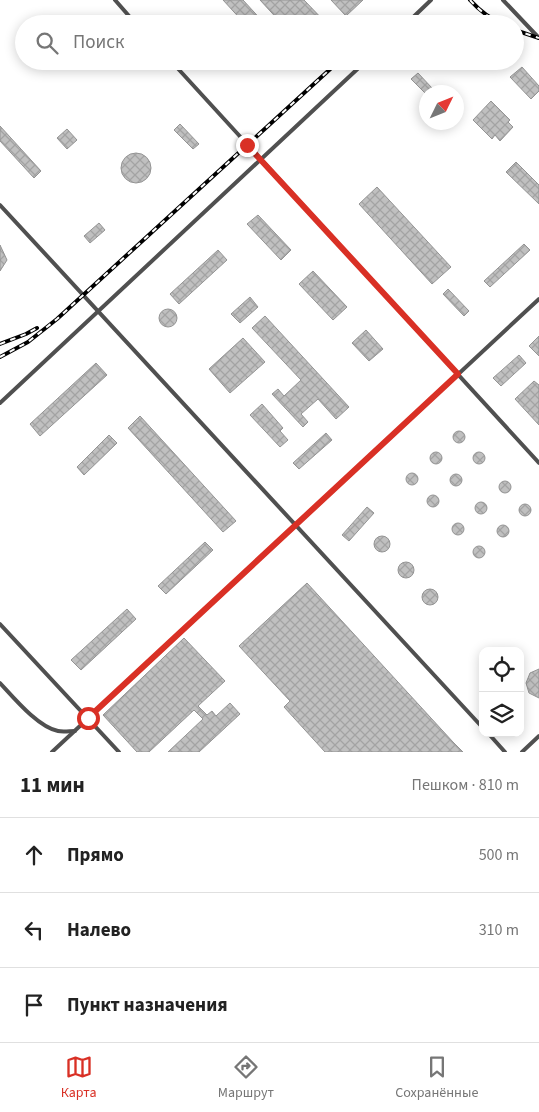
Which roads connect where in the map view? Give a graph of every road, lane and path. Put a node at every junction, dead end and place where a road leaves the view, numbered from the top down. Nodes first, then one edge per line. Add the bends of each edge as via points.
1 (115, 0) edge
2 (431, 0) edge
3 (503, 0) edge
4 (128, 15) edge
5 (415, 15) edge
6 (517, 15) edge
7 (524, 22) edge
8 (539, 38) edge
9 (179, 70) edge
10 (356, 70) edge
11 (261, 160) junction
12 (0, 205) edge
13 (539, 299) edge
14 (99, 312) junction
15 (458, 374) junction
16 (0, 403) edge
17 (539, 463) edge
18 (296, 525) junction
19 (0, 624) edge
20 (0, 683) edge
21 (88, 718) junction
22 (479, 724) edge
23 (75, 731) junction
24 (492, 737) edge
25 (539, 737) edge
26 (52, 752) edge
27 (119, 752) edge
28 (505, 752) edge
29 (522, 752) edge

1 - 4 lane
2 - 5 lane
3 - 6 lane
7 - 8 lane
9 - 11 lane
10 - 11 lane
11 - 14 lane
11 - 15 lane
12 - 14 lane
13 - 15 lane
14 - 16 lane
14 - 18 lane
15 - 17 lane
15 - 18 lane
18 - 21 lane
18 - 22 lane
19 - 21 lane
20 - 23 lane via 38,721 58,731
21 - 23 lane
21 - 27 lane
23 - 26 lane
24 - 28 lane
25 - 29 lane

